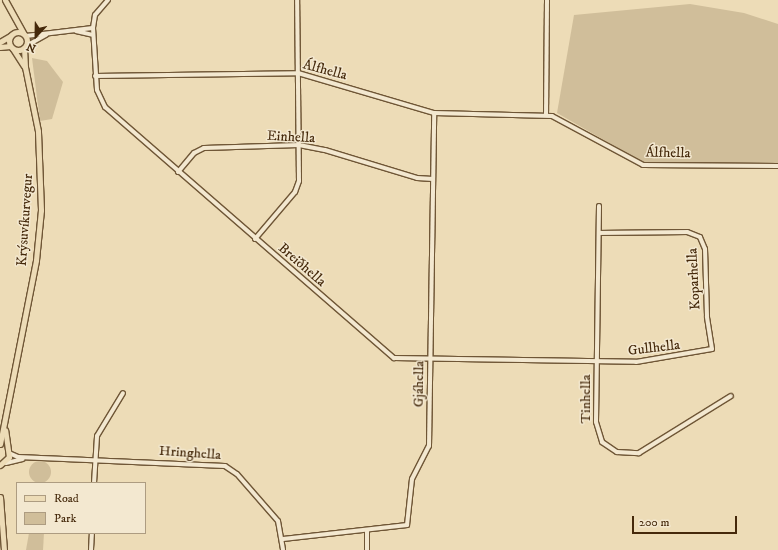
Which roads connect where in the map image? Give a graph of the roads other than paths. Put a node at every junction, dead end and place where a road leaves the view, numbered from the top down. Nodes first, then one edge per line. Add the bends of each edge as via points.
1 (4, 0) edge
2 (108, 0) edge
3 (297, 0) edge
4 (547, 0) edge
5 (93, 28) junction
6 (72, 30) junction
7 (25, 34) junction
8 (12, 35) junction
9 (46, 35) junction
10 (93, 35) junction
11 (0, 42) edge
12 (0, 47) edge
13 (12, 47) junction
14 (25, 47) junction
15 (24, 67) junction
16 (298, 73) junction
17 (95, 76) junction
18 (434, 113) junction
19 (546, 115) junction
20 (298, 145) junction
21 (778, 166) edge
22 (178, 172) junction
23 (433, 179) junction
24 (600, 206) dead end
25 (599, 233) junction
26 (255, 239) junction
27 (712, 349) joint
28 (431, 359) junction
29 (597, 363) junction
30 (123, 393) dead end
31 (732, 396) dead end
32 (5, 421) junction
33 (0, 445) edge
34 (8, 452) junction
35 (35, 457) junction
36 (96, 458) junction
37 (2, 465) edge
38 (94, 482) edge
39 (0, 497) edge
40 (367, 531) junction
41 (92, 534) edge
42 (283, 539) junction
43 (4, 550) edge
44 (91, 550) edge
45 (283, 550) edge
46 (367, 550) edge

1 - 7 main road
1 - 8 main road via 14,25
2 - 5 street, Breiðhella via 95,15
3 - 16 street
4 - 19 street
5 - 6 street
5 - 10 street, Breiðhella
6 - 9 street
6 - 10 street
7 - 8 main road
7 - 9 street
7 - 14 main road, Krýsuvíkurvegur
8 - 11 main road
8 - 13 main road
9 - 14 street
10 - 17 street, Breiðhella
12 - 13 main road
13 - 14 main road
13 - 15 main road, Krýsuvíkurvegur
14 - 15 main road, Krýsuvíkurvegur
15 - 32 main road, Krýsuvíkurvegur via 38,131 41,210 36,260
16 - 17 street, Álfhella
16 - 18 street, Álfhella
16 - 20 street
17 - 22 street, Breiðhella via 105,108
18 - 19 street, Álfhella
18 - 23 street, Gjáhella
19 - 21 street, Álfhella via 563,120 643,165
20 - 22 street, Einhella via 204,148 194,153
20 - 23 street, Einhella via 325,150 417,178
20 - 26 street via 299,181 295,192
22 - 26 street, Breiðhella
23 - 28 street, Gjáhella
24 - 25 street, Tinhella
25 - 27 street, Koparhella via 687,232 700,237 705,249 706,316
25 - 29 street, Tinhella
26 - 28 street, Breiðhella via 388,354 403,360
27 - 29 street, Gullhella via 658,360
28 - 29 street, Breiðhella
28 - 40 street, Gjáhella via 429,446 412,479 407,525
29 - 31 street, Tinhella via 596,428 602,442 627,455 644,450
30 - 36 street via 100,431
32 - 33 main road, Krýsuvíkurvegur
32 - 34 main road, Krýsuvíkurvegur
33 - 34 main road
34 - 35 street
34 - 37 main road
35 - 36 street, Hringhella
35 - 37 street
36 - 38 street
36 - 42 street, Hringhella via 225,466 237,474 278,521
39 - 43 main road
40 - 42 street, Gjáhella
40 - 46 street
41 - 44 street
42 - 45 street, Hringhella

